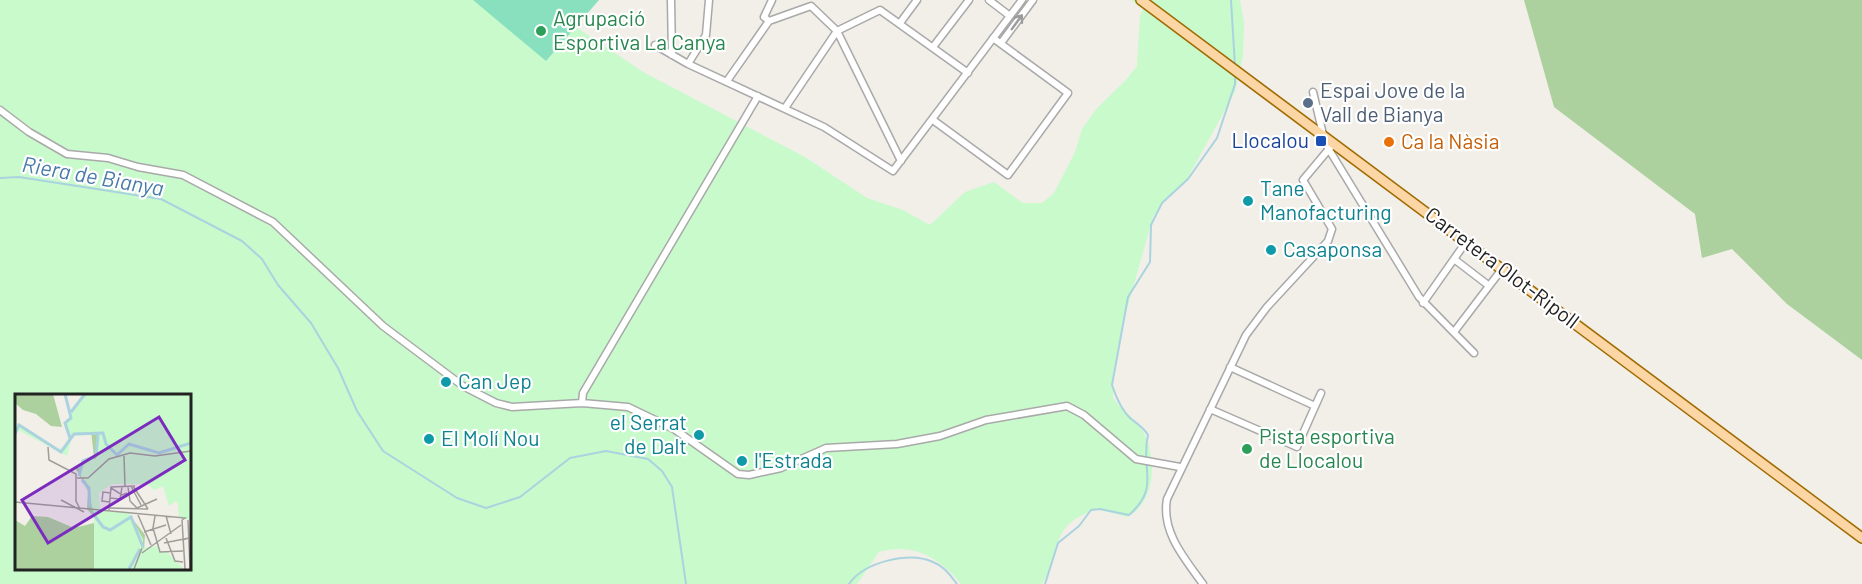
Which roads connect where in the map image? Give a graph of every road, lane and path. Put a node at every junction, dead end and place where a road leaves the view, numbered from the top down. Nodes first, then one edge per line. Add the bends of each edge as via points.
1 (671, 0) edge
2 (709, 0) edge
3 (772, 0) edge
4 (881, 0) edge
5 (917, 0) edge
6 (969, 0) edge
7 (989, 0) edge
8 (1022, 0) edge
9 (1033, 0) edge
10 (1141, 0) edge
11 (811, 3) edge
12 (880, 10) junction
13 (1010, 16) junction
14 (769, 21) junction
15 (900, 23) junction
16 (837, 31) junction
17 (993, 38) junction
18 (1001, 43) junction
19 (655, 45) dead end
20 (933, 47) junction
21 (672, 55) junction
22 (688, 64) junction
23 (968, 73) junction
24 (727, 81) junction
25 (1313, 92) dead end
26 (758, 96) junction
27 (785, 108) junction
28 (0, 110) edge
29 (933, 120) junction
30 (1323, 134) junction
31 (1332, 147) junction
32 (901, 161) junction
33 (1466, 242) junction
34 (1454, 259) junction
35 (1502, 268) junction
36 (1488, 285) junction
37 (1423, 303) junction
38 (1454, 332) junction
39 (1474, 353) dead end
40 (1230, 367) junction
41 (1321, 393) dead end
42 (582, 403) junction
43 (1315, 406) junction
44 (1210, 409) junction
45 (1180, 468) junction
46 (1862, 538) edge
47 (1203, 584) edge

1 - 21 street
2 - 22 street via 706,35
3 - 14 street via 764,17
4 - 12 street
5 - 15 street
6 - 20 street
7 - 13 street
8 - 13 street
18 -> 9 street
10 - 30 main road, Carretera Olot-Ripoll
11 - 14 street
11 - 16 street
12 - 15 street
12 - 16 street
13 - 17 street
14 - 24 street
15 - 20 street
16 - 27 street
16 - 32 street
17 - 18 street
17 - 23 street
18 - 29 street via 1068,93 1008,175
19 - 21 street
20 - 23 street
21 - 22 street
22 - 24 street
23 - 29 street
24 - 26 street
25 - 30 street
26 - 27 street
26 - 42 street via 583,393
27 - 32 street via 824,127 893,171
28 - 42 street via 67,154 108,158 183,175 273,222 383,326 464,386 495,403 512,407
29 - 32 street
30 - 31 main road, Carretera Olot-Ripoll
31 - 33 main road, Carretera Olot-Ripoll
31 - 37 street
31 - 40 street via 1303,180 1332,229 1328,241 1260,316
33 - 34 street
33 - 35 main road, Carretera Olot-Ripoll
34 - 36 street
34 - 37 street
35 - 36 street
35 - 46 main road, Carretera Olot-Ripoll
36 - 38 street
37 - 38 street
38 - 39 street
40 - 43 street
40 - 44 street
41 - 43 street
42 - 45 street via 628,407 652,416 738,474 781,468 826,448 897,444 940,436 986,420 1067,406 1084,415 1136,459
43 - 44 street via 1297,447
44 - 45 street
45 - 47 street via 1164,511 1167,528

